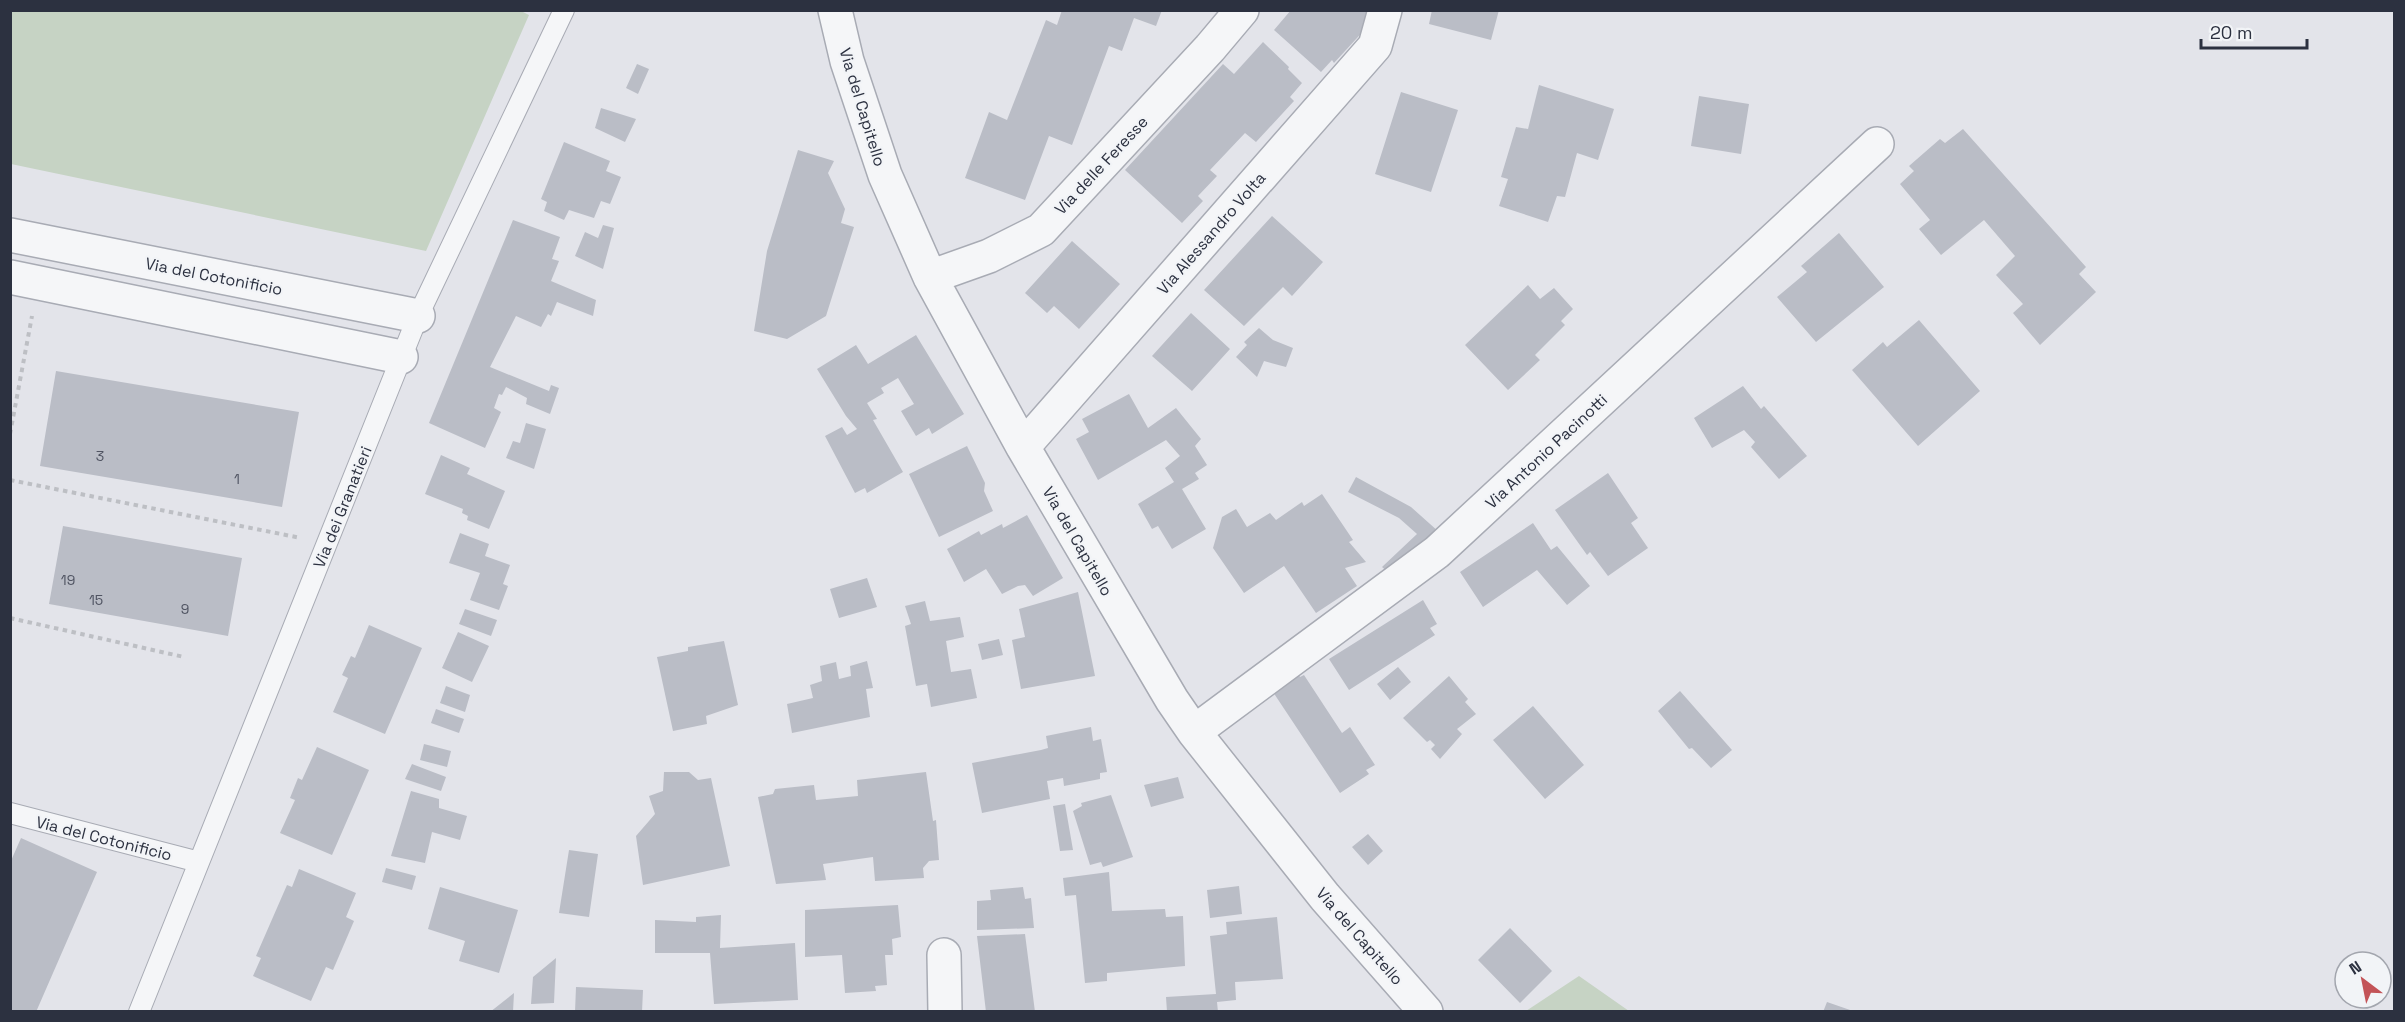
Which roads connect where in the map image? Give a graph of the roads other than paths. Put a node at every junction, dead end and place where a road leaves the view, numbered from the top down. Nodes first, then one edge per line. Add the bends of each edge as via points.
1 (564, 10) edge
2 (835, 10) edge
3 (1242, 10) edge
4 (1385, 10) edge
5 (1877, 144) dead end
6 (10, 235) edge
7 (930, 277) junction
8 (24, 280) edge
9 (418, 316) junction
10 (401, 357) junction
11 (1023, 447) junction
12 (1194, 732) junction
13 (10, 813) edge
14 (199, 862) junction
15 (944, 955) dead end
16 (139, 1011) edge
17 (945, 1011) edge
18 (1426, 1011) edge

1 - 9 lane, Via dei Granatieri
2 - 7 street, Via del Capitello via 847,61 885,175
3 - 7 street, Via delle Feresse via 1041,230 988,256
4 - 11 street, Via Alessandro Volta via 1375,46
5 - 12 street, Via Antonio Pacinotti via 1437,552
6 - 9 street, Via del Cotonificio
7 - 11 street, Via del Capitello
8 - 10 street
9 - 10 lane, Via dei Granatieri
10 - 14 lane, Via dei Granatieri
11 - 12 street, Via del Capitello
12 - 18 street, Via del Capitello via 1325,897
13 - 14 lane, Via del Cotonificio
14 - 16 lane, Via dei Granatieri
15 - 17 street

